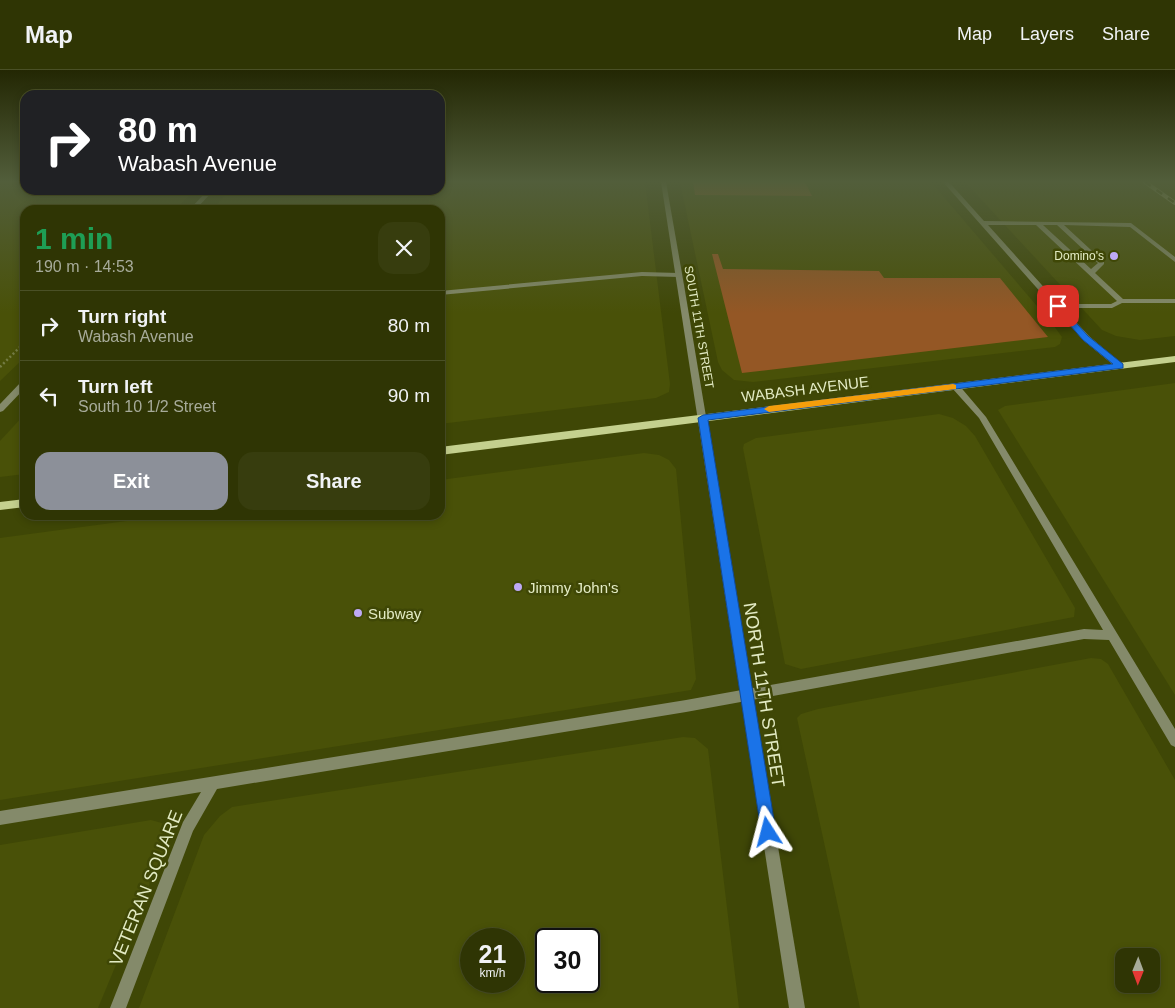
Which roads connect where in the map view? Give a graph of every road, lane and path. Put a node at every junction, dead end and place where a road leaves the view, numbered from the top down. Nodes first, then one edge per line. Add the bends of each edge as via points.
1 (671, 226) edge
2 (986, 226) edge
3 (1040, 226) edge
4 (1061, 226) edge
5 (1132, 226) edge
6 (1175, 260) edge
7 (1091, 273) junction
8 (679, 275) junction
9 (445, 293) edge
10 (1121, 301) junction
11 (1175, 301) edge
12 (1058, 306) junction
13 (20, 347) edge
14 (1175, 359) edge
15 (1120, 366) junction
16 (0, 367) edge
17 (955, 386) junction
18 (20, 388) edge
19 (0, 409) edge
20 (703, 418) junction
21 (445, 450) edge
22 (20, 504) edge
23 (0, 506) edge
24 (1112, 635) junction
25 (745, 694) junction
26 (1175, 741) edge
27 (213, 783) junction
28 (0, 818) edge
29 (118, 1008) edge
30 (797, 1008) edge

1 - 8 street, SOUTH 11TH STREET
2 - 12 street
3 - 7 street
4 - 7 street via 1102,263
5 - 6 street
7 - 10 street
8 - 9 street via 642,274
8 - 20 street, SOUTH 11TH STREET
10 - 11 street
10 - 12 street via 1112,306
12 - 15 street via 1086,338
13 - 16 path
14 - 15 main road, WABASH AVENUE
15 - 17 main road, WABASH AVENUE
17 - 20 main road, WABASH AVENUE
17 - 24 street via 982,418
18 - 19 street
20 - 21 main road, WABASH AVENUE
20 - 25 street, NORTH 11TH STREET
22 - 23 main road
24 - 25 street via 1084,634 809,686
24 - 26 street
25 - 27 street
25 - 30 street, NORTH 11TH STREET
27 - 28 street
27 - 29 street, VETERAN SQUARE via 188,827

